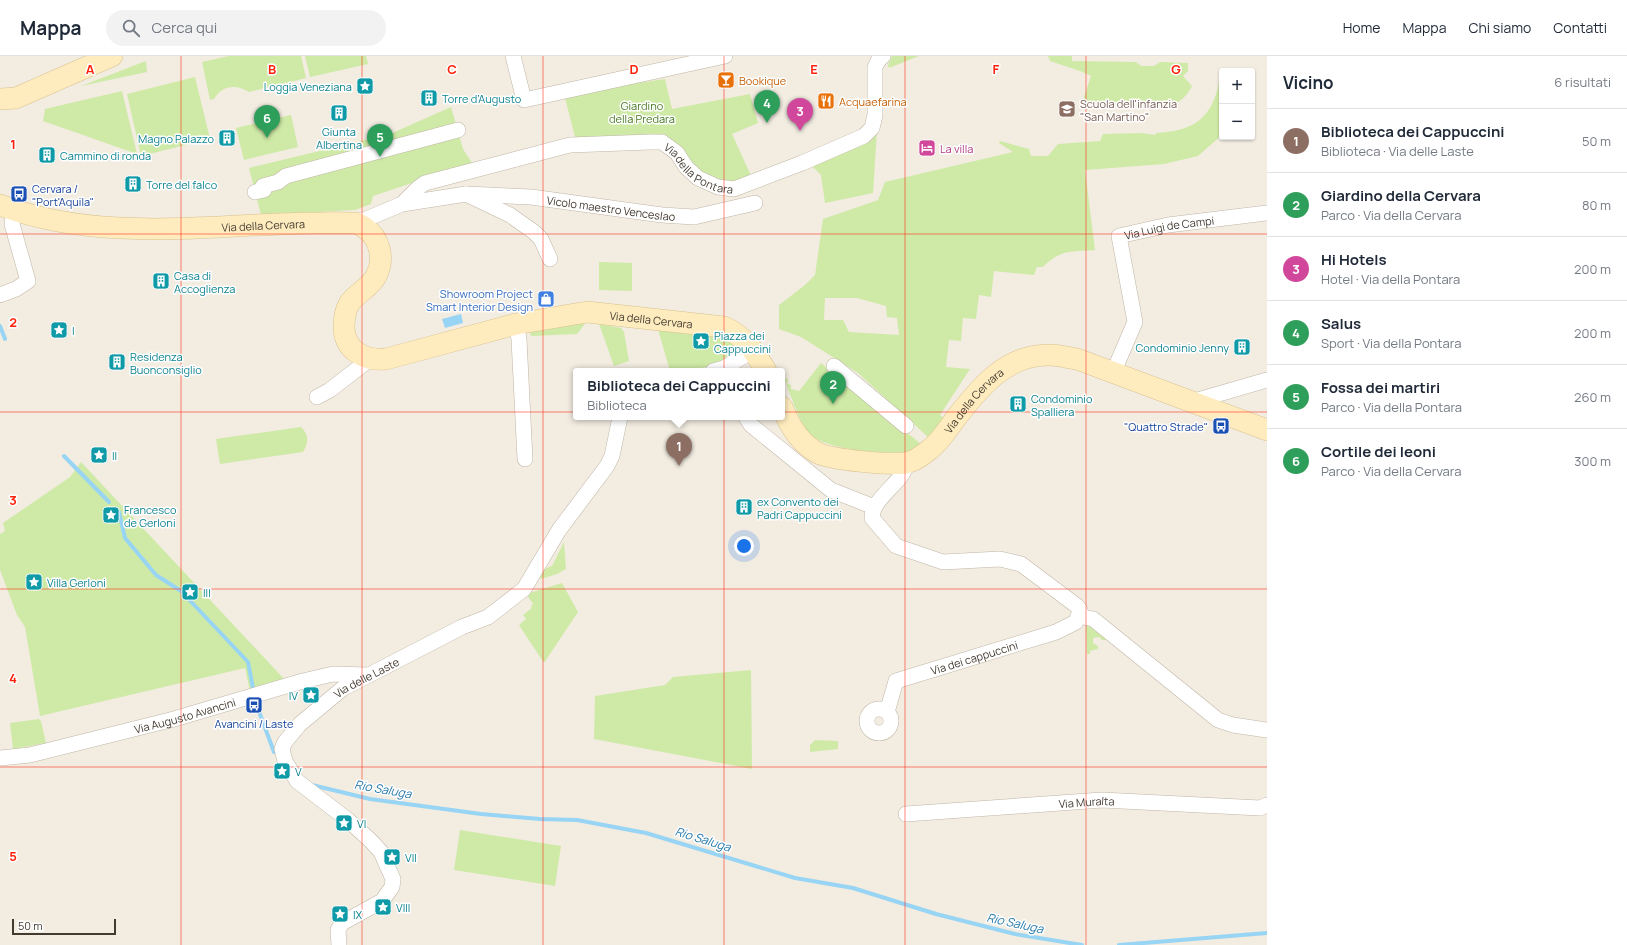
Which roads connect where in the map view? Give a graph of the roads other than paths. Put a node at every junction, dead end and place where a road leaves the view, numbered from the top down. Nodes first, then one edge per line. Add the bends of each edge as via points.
1 (112, 56) edge
2 (513, 56) edge
3 (725, 56) edge
4 (883, 56) edge
5 (1, 99) edge
6 (458, 130) dead end
7 (255, 192) dead end
8 (466, 194) junction
9 (755, 203) dead end
10 (402, 204) junction
11 (7, 207) edge
12 (1267, 212) edge
13 (357, 223) junction
14 (550, 259) dead end
15 (0, 294) edge
16 (516, 324) junction
17 (754, 350) junction
18 (370, 359) junction
19 (834, 366) dead end
20 (724, 368) edge
21 (764, 368) edge
22 (1112, 373) junction
23 (1267, 380) edge
24 (317, 397) dead end
25 (1191, 402) junction
26 (785, 415) edge
27 (619, 420) edge
28 (748, 420) edge
29 (906, 426) dead end
30 (1267, 430) edge
31 (525, 459) dead end
32 (907, 463) junction
33 (869, 505) dead end
34 (1079, 616) junction
35 (369, 675) junction
36 (887, 712) dead end
37 (1267, 730) edge
38 (0, 758) edge
39 (1267, 805) edge
40 (906, 814) dead end
41 (339, 945) edge

1 - 5 street via 16,98
2 - 3 street via 524,100
4 - 10 street, Via della Pontara via 875,67 875,115 872,128 864,136 734,189 718,187 698,178 686,167 678,153 662,142 570,145 425,184
6 - 7 street via 286,176 278,182 263,186 264,190
8 - 9 street, Vicolo maestro Venceslao via 531,197 694,217
8 - 10 street, Vicolo maestro Venceslao
8 - 14 street via 510,215 534,232
10 - 13 street
11 - 13 street, Via della Cervara via 60,222 116,229
11 - 15 street via 28,281 16,289
12 - 22 street, Via Luigi de Campi via 1168,225 1119,236 1136,322
13 - 18 street via 372,233 377,240 379,269 372,283 349,305 344,321 344,333 347,344 354,351
16 - 17 street, Via della Cervara via 587,312 635,316 724,327 736,332
16 - 18 street, Via della Cervara via 386,359
16 - 31 street
17 - 20 street
17 - 21 street, Via della Cervara
18 - 24 street
19 - 29 street
22 - 25 street, Via della Cervara
22 - 32 street, Via della Cervara via 1077,359 1049,355 1017,360 991,377 970,399 933,447
23 - 25 street
25 - 30 street, Via della Cervara
26 - 32 street, Via della Cervara via 801,440 819,454 890,464
27 - 35 street, Via delle Laste via 612,456 607,466 559,530 524,589 488,617 462,626
28 - 33 street via 832,490
32 - 34 street via 905,472 884,495 872,514 872,518 896,546 943,562 1000,559 1021,564 1077,606 1080,610
34 - 36 street, Via dei cappuccini via 1076,622 1056,632 896,681
34 - 37 street via 1093,620 1218,720
35 - 38 street, Via Augusto Avancini via 333,674 303,680 174,719 30,755
35 - 41 street, Via delle Laste via 342,690 300,724 282,749 285,761 297,781 371,841 381,852 393,879 392,887 382,901 342,923 338,930
39 - 40 street, Via Muralta via 1260,808 1102,800

